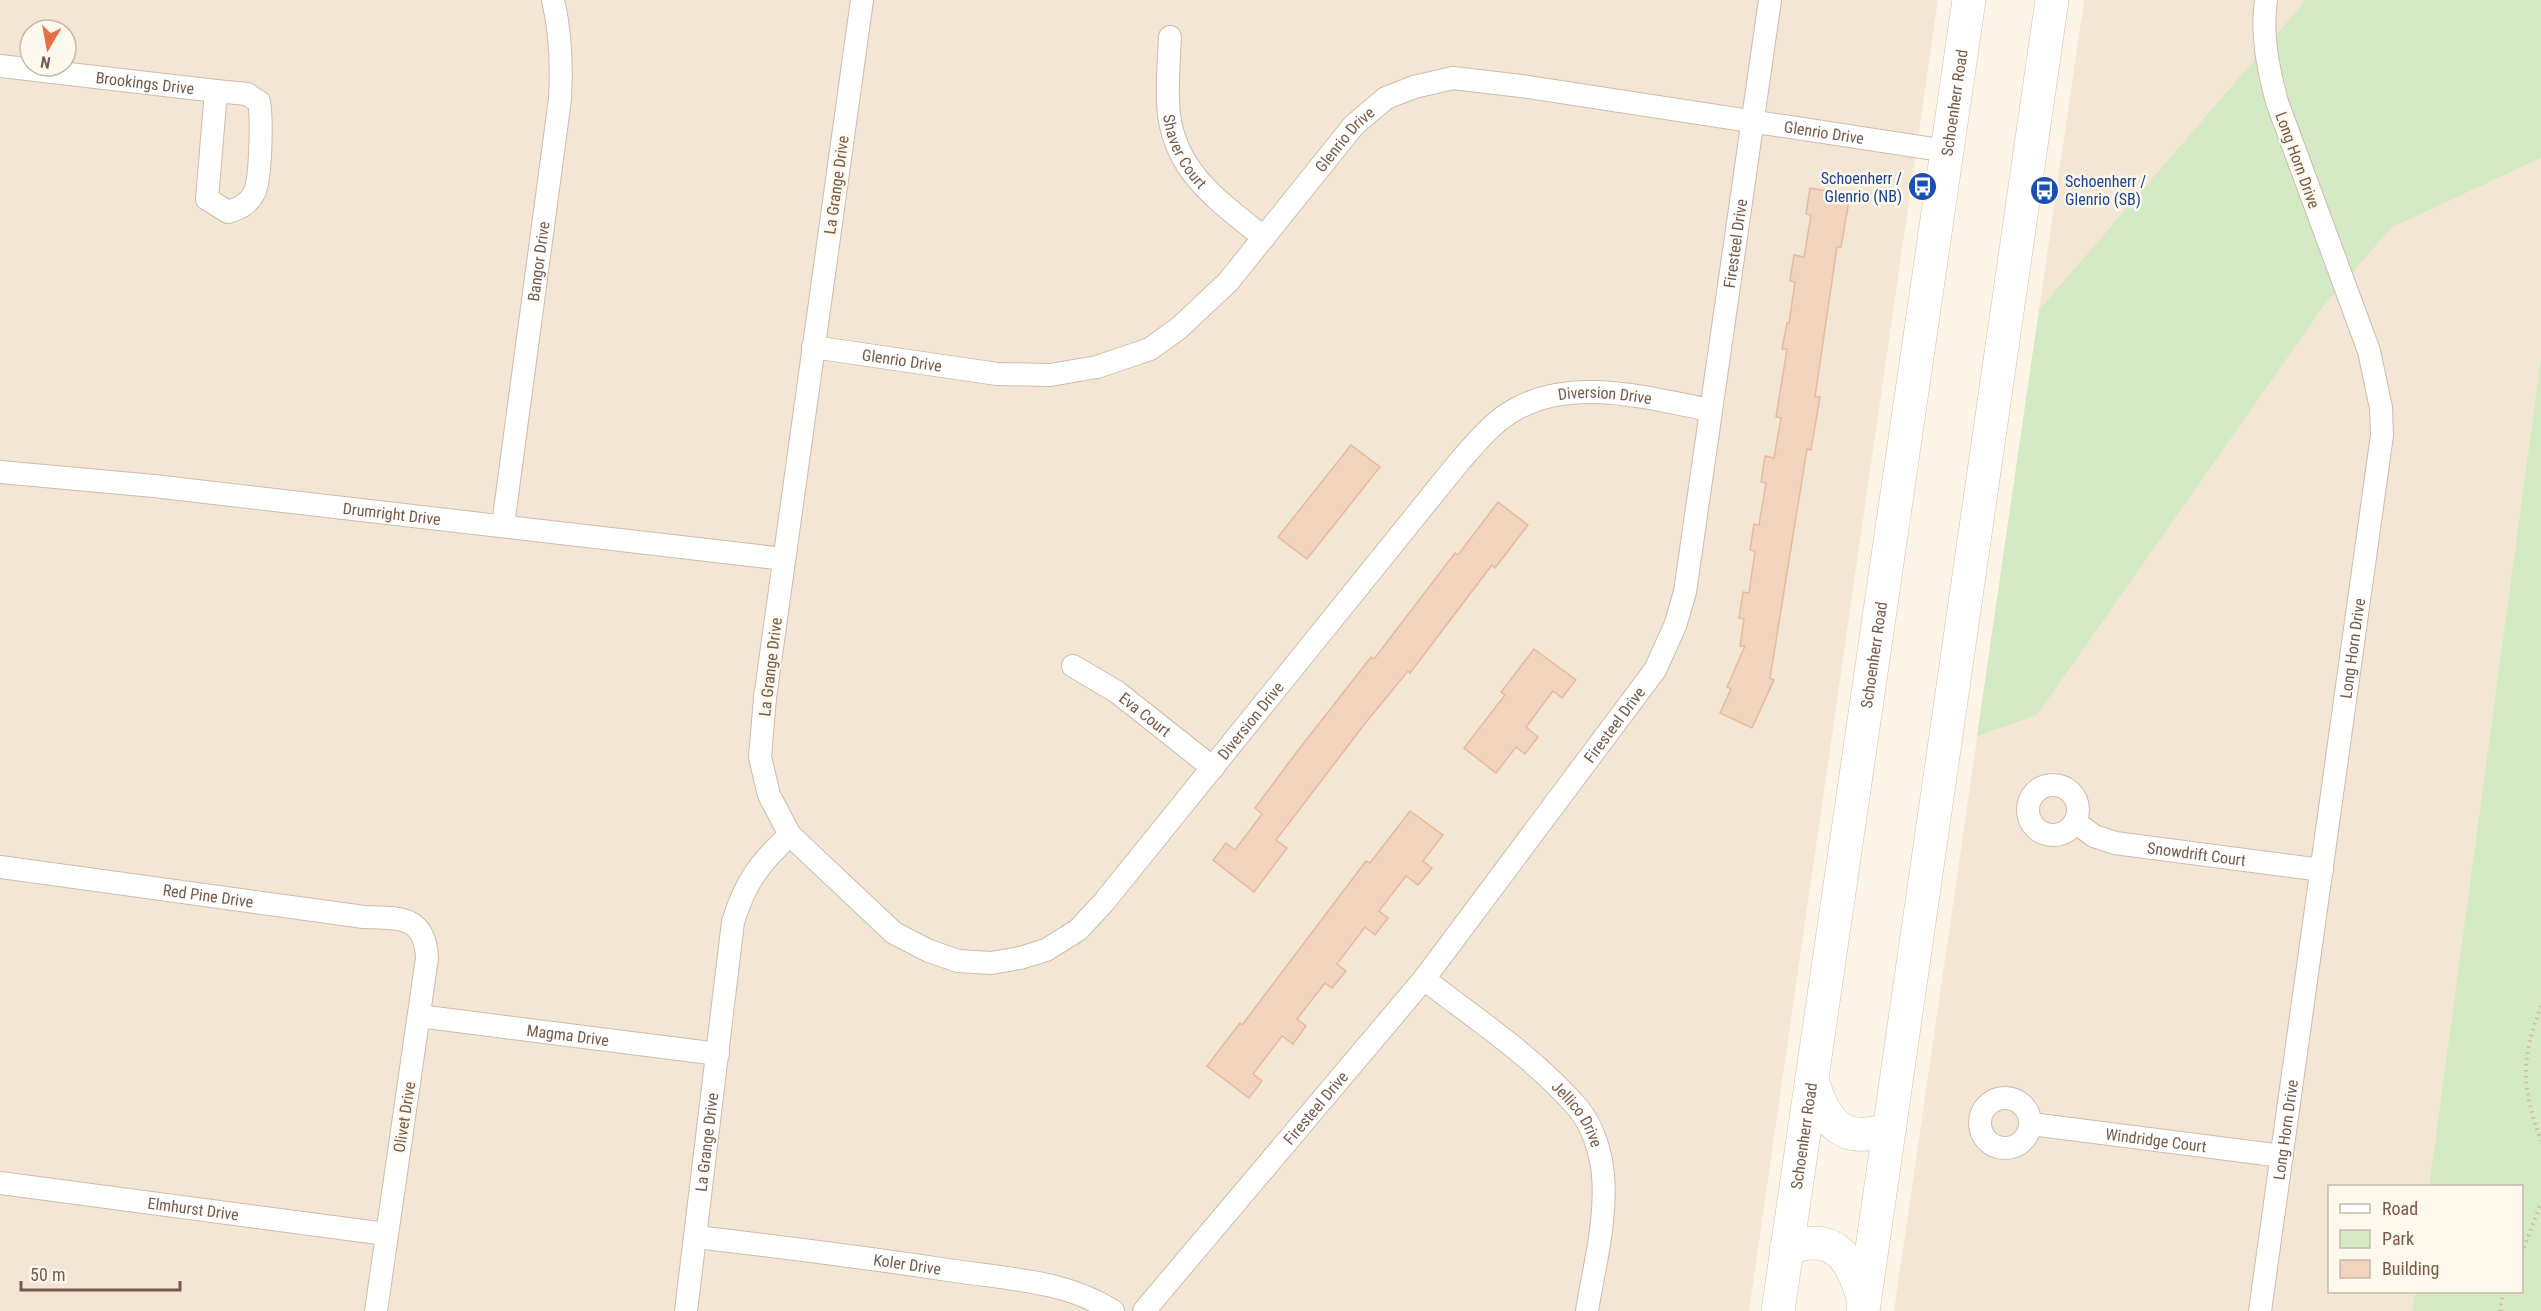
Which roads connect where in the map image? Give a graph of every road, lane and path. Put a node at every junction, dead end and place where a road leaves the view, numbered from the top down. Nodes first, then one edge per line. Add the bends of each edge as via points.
1 (553, 0) edge
2 (862, 0) edge
3 (1770, 0) edge
4 (1969, 0) edge
5 (2266, 0) edge
6 (2051, 2) edge
7 (1170, 37) dead end
8 (0, 66) edge
9 (216, 91) junction
10 (1753, 121) junction
11 (1947, 151) junction
12 (1264, 237) junction
13 (813, 347) junction
14 (1711, 410) junction
15 (0, 472) edge
16 (502, 525) junction
17 (784, 559) junction
18 (1073, 666) dead end
19 (1213, 768) junction
20 (2075, 822) dead end
21 (790, 835) junction
22 (0, 867) edge
23 (2322, 870) junction
24 (416, 925) joint
25 (1424, 979) junction
26 (2541, 1006) edge
27 (419, 1016) junction
28 (718, 1054) junction
29 (1812, 1080) junction
30 (2031, 1124) dead end
31 (1890, 1128) junction
32 (2541, 1141) edge
33 (2282, 1156) junction
34 (0, 1183) edge
35 (2541, 1203) edge
36 (386, 1234) junction
37 (696, 1237) junction
38 (1786, 1249) junction
39 (2523, 1251) edge
40 (2504, 1293) edge
41 (1863, 1307) edge
42 (376, 1311) edge
43 (686, 1311) edge
44 (1113, 1311) edge
45 (1144, 1311) edge
46 (1587, 1311) edge
47 (1778, 1311) edge
48 (2260, 1311) edge
49 (2500, 1311) edge

1 - 16 street, Bangor Drive via 560,29 560,99
2 - 13 street, La Grange Drive
3 - 10 street, Firesteel Drive
4 - 11 main road, Schoenherr Road
5 - 23 street, Long Horn Drive via 2265,42 2277,102 2369,351 2381,408 2379,468
6 - 31 main road
7 - 12 street, Shaver Court via 1169,114 1183,161 1199,182
8 - 9 street, Brookings Drive
9 - 9 street, Brookings Drive via 247,94 259,102 262,120 255,191 244,207 228,212 207,199
10 - 11 street, Glenrio Drive
10 - 12 street, Glenrio Drive via 1453,78 1413,87 1386,98 1354,125
10 - 14 street, Firesteel Drive
11 - 29 main road, Schoenherr Road
12 - 13 street, Glenrio Drive via 1228,282 1179,328 1150,349 1097,367 1050,375 997,374
13 - 17 street, La Grange Drive
14 - 19 street, Diversion Drive via 1585,391 1549,396 1516,409 1488,430 1459,462
14 - 25 street, Firesteel Drive via 1685,592 1655,670
15 - 16 street, Drumright Drive
16 - 17 street, Drumright Drive
17 - 21 street, La Grange Drive via 760,757 769,795
18 - 19 street, Eva Court via 1117,692
19 - 21 street, Diversion Drive via 1078,930 1046,950 1001,962 958,962 894,933
20 - 23 street, Snowdrift Court via 2094,836 2115,843
21 - 28 street, La Grange Drive via 758,867 742,893 733,922
22 - 24 street, Red Pine Drive via 364,917 399,918
23 - 33 street, Long Horn Drive
24 - 27 street, Olivet Drive via 426,940 427,958
25 - 45 street, Firesteel Drive
25 - 46 street, Jellico Drive via 1535,1066 1579,1109 1599,1147 1603,1213
26 - 32 path via 2525,1064 2525,1085
27 - 28 street, Magma Drive
27 - 36 street, Olivet Drive
28 - 37 street, La Grange Drive
29 - 31 main road via 1826,1117 1836,1126 1864,1135
29 - 38 main road, Schoenherr Road
30 - 33 street, Windridge Court
31 - 41 main road
33 - 48 street, Long Horn Drive
34 - 36 street, Elmhurst Drive
35 - 39 path
36 - 42 street, Olivet Drive
37 - 43 street, La Grange Drive
37 - 44 street, Koler Drive via 1063,1287
38 - 41 main road via 1814,1242 1839,1251 1857,1276
38 - 47 main road, Schoenherr Road
40 - 49 path

